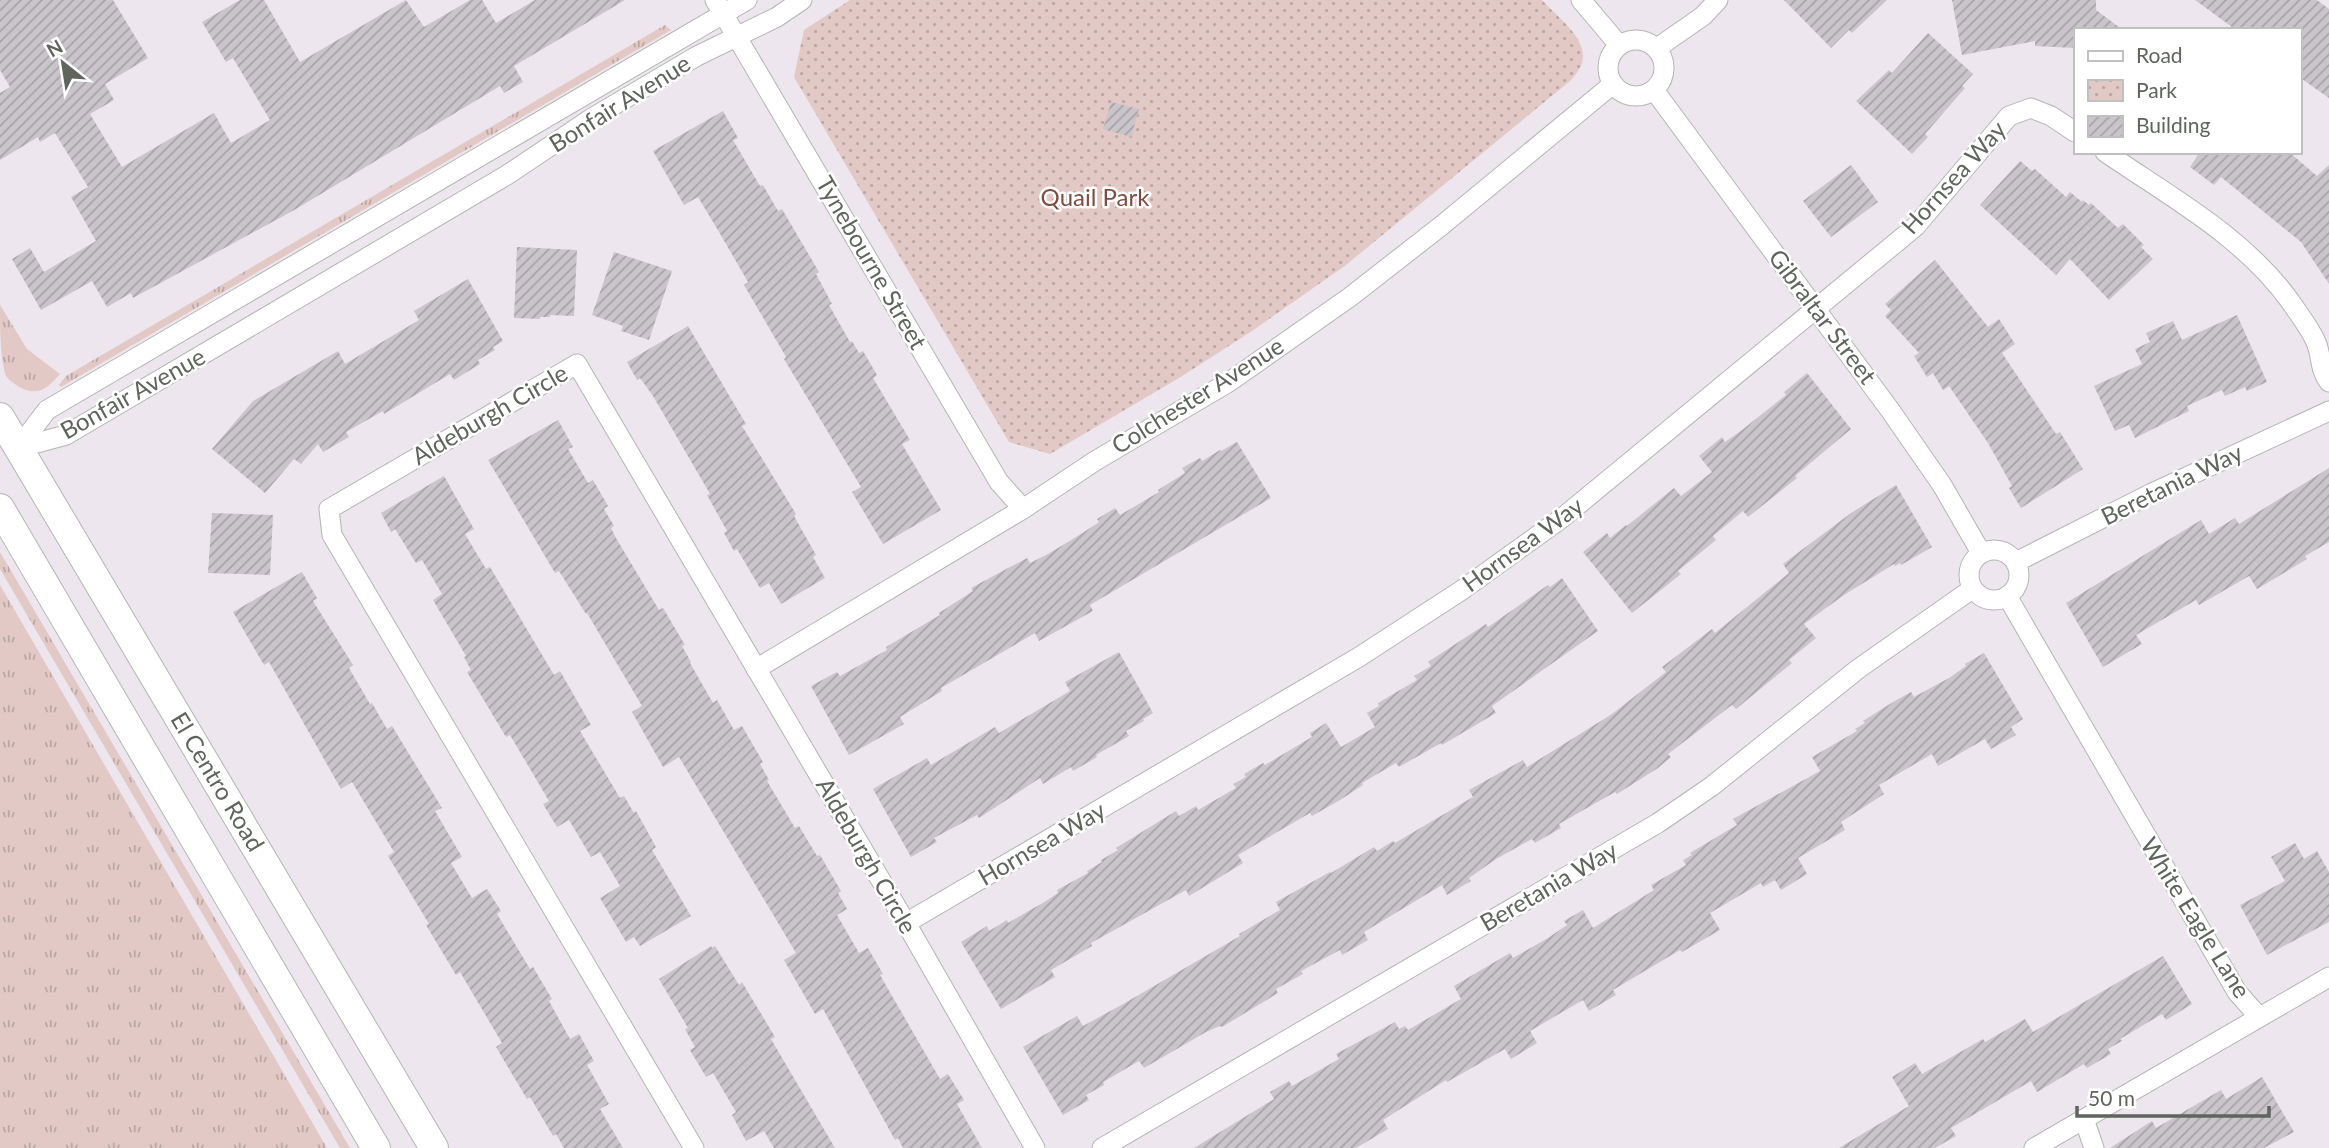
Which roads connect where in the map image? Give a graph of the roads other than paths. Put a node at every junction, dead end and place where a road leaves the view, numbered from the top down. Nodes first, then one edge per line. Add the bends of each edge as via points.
1 (747, 0) edge
2 (802, 0) edge
3 (1581, 0) edge
4 (1718, 0) edge
5 (719, 7) edge
6 (737, 36) junction
7 (1619, 46) junction
8 (1657, 48) junction
9 (1613, 84) junction
10 (1654, 90) junction
11 (2074, 131) edge
12 (2108, 154) edge
13 (1816, 309) junction
14 (2329, 382) edge
15 (2329, 411) edge
16 (0, 417) edge
17 (18, 448) junction
18 (0, 509) edge
19 (1023, 509) junction
20 (1980, 551) junction
21 (2016, 562) junction
22 (1972, 589) junction
23 (2007, 596) junction
24 (756, 669) junction
25 (906, 923) junction
26 (2329, 977) edge
27 (2259, 1017) junction
28 (2084, 1119) junction
29 (376, 1148) edge
30 (434, 1148) edge
31 (694, 1148) edge
32 (1035, 1148) edge
33 (1102, 1148) edge
34 (2034, 1148) edge
35 (2094, 1148) edge

1 - 5 street, Bonfair Avenue
2 - 6 street, Bonfair Avenue
3 - 7 street
4 - 8 street
5 - 6 street, Tynebourne Street
5 - 17 street, Bonfair Avenue via 47,410
6 - 17 street, Bonfair Avenue via 66,435
6 - 19 street, Tynebourne Street via 999,482
7 - 8 street via 1641,39
7 - 9 street via 1608,66
8 - 10 street via 1663,56 1664,74
9 - 10 street via 1628,95
9 - 19 street, Colchester Avenue via 1350,297 1229,382
10 - 13 street, Gibraltar Street
11 - 13 street, Hornsea Way via 2031,108 2009,116 1915,227
12 - 14 street via 2231,239 2256,262 2289,300 2316,343 2322,374
13 - 20 street, Gibraltar Street via 1942,485
13 - 25 street, Hornsea Way via 1562,518 1462,590 1359,657
15 - 21 street, Beretania Way
16 - 17 main road, El Centro Road
17 - 30 main road, El Centro Road
18 - 29 main road, El Centro Road
19 - 24 street, Colchester Avenue
20 - 21 street via 2004,551
20 - 22 street via 1968,573
21 - 23 street via 2019,579
22 - 23 street via 1986,599
22 - 33 street, Beretania Way via 1858,669 1712,786 1658,823
23 - 27 street, White Eagle Lane via 2237,992
24 - 25 street, Aldeburgh Circle
24 - 31 street, Aldeburgh Circle via 577,364 329,509 332,535
25 - 32 street, Aldeburgh Circle
26 - 27 street
27 - 28 street
28 - 34 street
28 - 35 street

